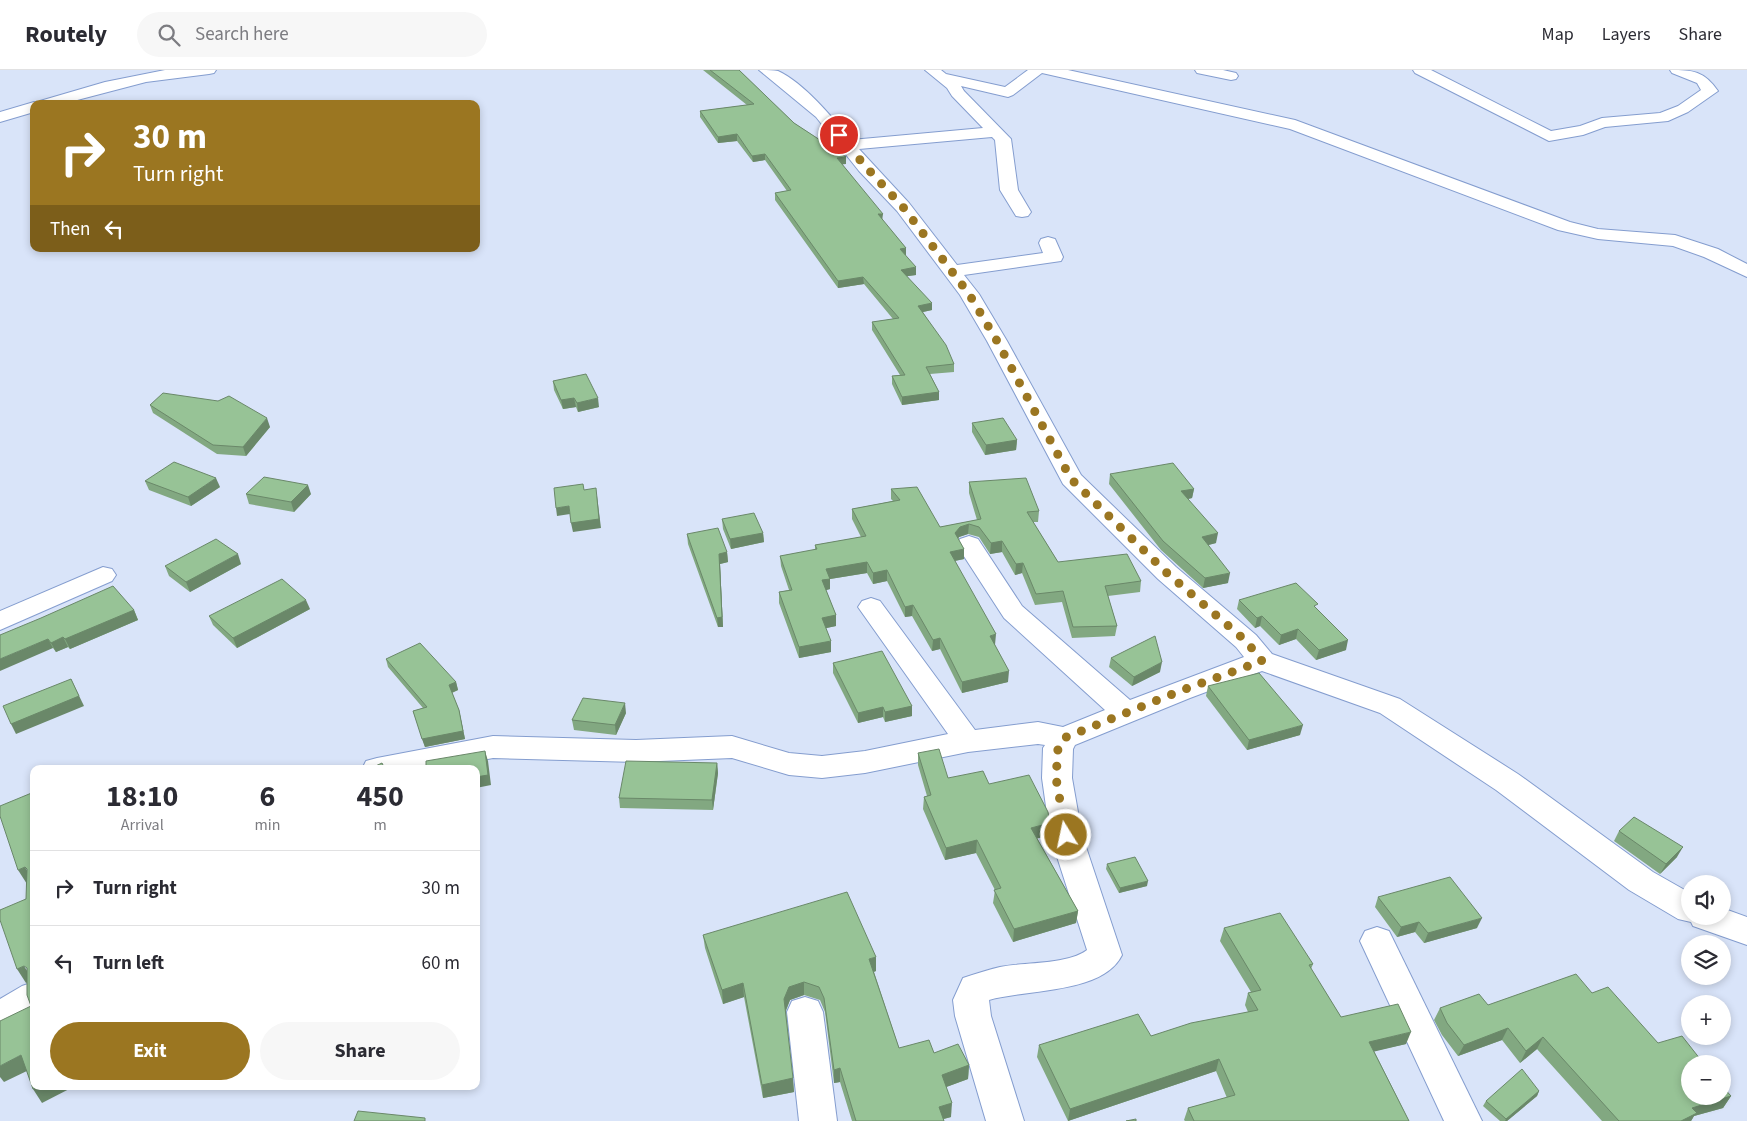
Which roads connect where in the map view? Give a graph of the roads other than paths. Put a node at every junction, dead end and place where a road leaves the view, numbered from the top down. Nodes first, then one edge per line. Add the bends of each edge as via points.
1 (209, 70) edge
2 (766, 70) edge
3 (1037, 70) edge
4 (1048, 70) edge
5 (1202, 70) edge
6 (1420, 70) edge
7 (1677, 70) edge
8 (937, 73) edge
9 (1231, 76) dead end
10 (58, 100) edge
11 (30, 108) edge
12 (0, 117) edge
13 (996, 132) junction
14 (848, 145) junction
15 (1022, 212) dead end
16 (1048, 242) dead end
17 (952, 271) junction
18 (1747, 271) edge
19 (969, 544) dead end
20 (103, 575) dead end
21 (871, 607) dead end
22 (0, 621) edge
23 (1262, 661) junction
24 (1126, 713) junction
25 (1064, 738) junction
26 (968, 741) junction
27 (398, 765) edge
28 (1681, 904) edge
29 (1730, 925) edge
30 (1747, 931) edge
31 (1377, 941) dead end
32 (30, 999) edge
33 (806, 1012) dead end
34 (0, 1017) edge
35 (818, 1121) edge
36 (1005, 1121) edge
37 (1463, 1121) edge

1 - 10 street via 124,81
2 - 14 street via 822,114
3 - 8 street via 1008,92
4 - 18 street via 1295,125 1564,226 1598,234 1675,241 1711,253
5 - 9 street
6 - 7 street via 1549,136 1602,123 1662,118 1710,91 1702,80
8 - 13 street via 954,86
11 - 12 street
13 - 14 street
13 - 15 street via 1003,139 1008,190
14 - 17 street via 903,207
16 - 17 street via 1054,257
17 - 23 street via 997,341 1071,479 1167,573 1246,641
19 - 24 street via 1013,612
20 - 22 street
21 - 26 street
23 - 24 street
23 - 28 street via 1390,706 1507,782 1642,881
24 - 25 street
25 - 26 street via 1038,733
25 - 36 street via 1058,748 1056,778 1066,835 1105,955 1091,966 1000,982 975,990 971,1000 973,1016
26 - 27 street via 865,762 822,767 789,764 732,747 636,752 493,747
29 - 30 street
31 - 37 street
32 - 34 street
33 - 35 street

